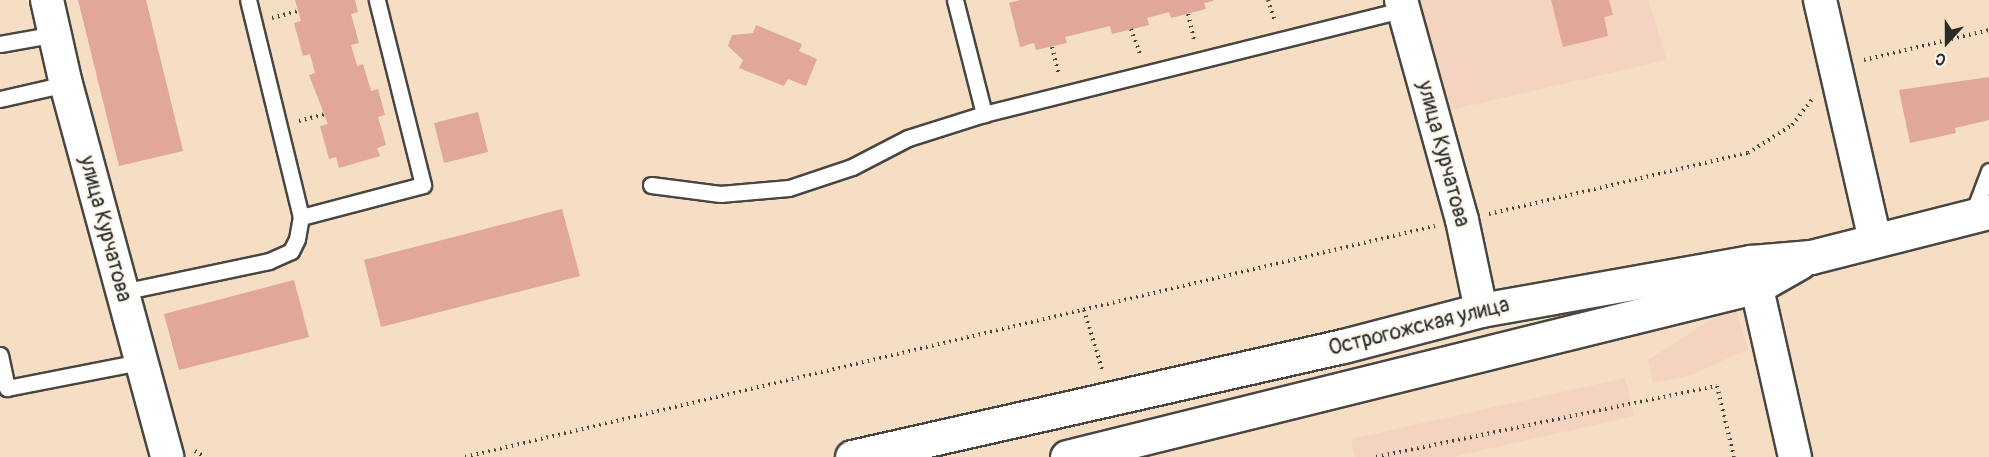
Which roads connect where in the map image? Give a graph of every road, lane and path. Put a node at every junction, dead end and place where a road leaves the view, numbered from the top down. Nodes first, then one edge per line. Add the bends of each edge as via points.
1 (47, 0) edge
2 (248, 0) edge
3 (378, 0) edge
4 (955, 0) edge
5 (1820, 0) edge
6 (1402, 5) edge
7 (1989, 30) edge
8 (56, 34) junction
9 (0, 44) edge
10 (1052, 46) dead end
11 (1835, 68) junction
12 (66, 84) junction
13 (1064, 94) junction
14 (0, 99) edge
15 (984, 114) junction
16 (1989, 171) edge
17 (651, 185) dead end
18 (1981, 214) edge
19 (301, 217) junction
20 (1462, 220) junction
21 (1875, 240) junction
22 (1754, 274) junction
23 (122, 292) junction
24 (1480, 309) junction
25 (0, 355) edge
26 (140, 362) junction
27 (3, 389) edge
28 (167, 457) edge
29 (465, 457) edge
30 (852, 457) edge
31 (1067, 457) edge
32 (1376, 457) edge
33 (1734, 457) edge
34 (1795, 457) edge

1 - 8 street, улица Курчатова
2 - 19 lane
3 - 19 lane via 423,185
4 - 15 lane
5 - 11 street
6 - 13 lane
6 - 20 street, улица Курчатова
7 - 11 path
8 - 9 lane
8 - 12 street, улица Курчатова
10 - 13 path
11 - 20 path via 1792,125 1748,153
11 - 21 street
12 - 14 lane
12 - 23 street, улица Курчатова
13 - 15 lane
15 - 17 lane via 908,138 852,167 789,188 720,194
16 - 18 lane
18 - 21 street
19 - 23 lane via 291,251 269,261
20 - 24 street, улица Курчатова
20 - 29 path
21 - 22 street
22 - 24 street, Острогожская улица
22 - 31 street
22 - 34 street
23 - 26 street, улица Курчатова
24 - 30 street, Острогожская улица via 1343,346
25 - 27 lane
26 - 27 lane
26 - 28 street, улица Курчатова
32 - 33 path via 1717,386

